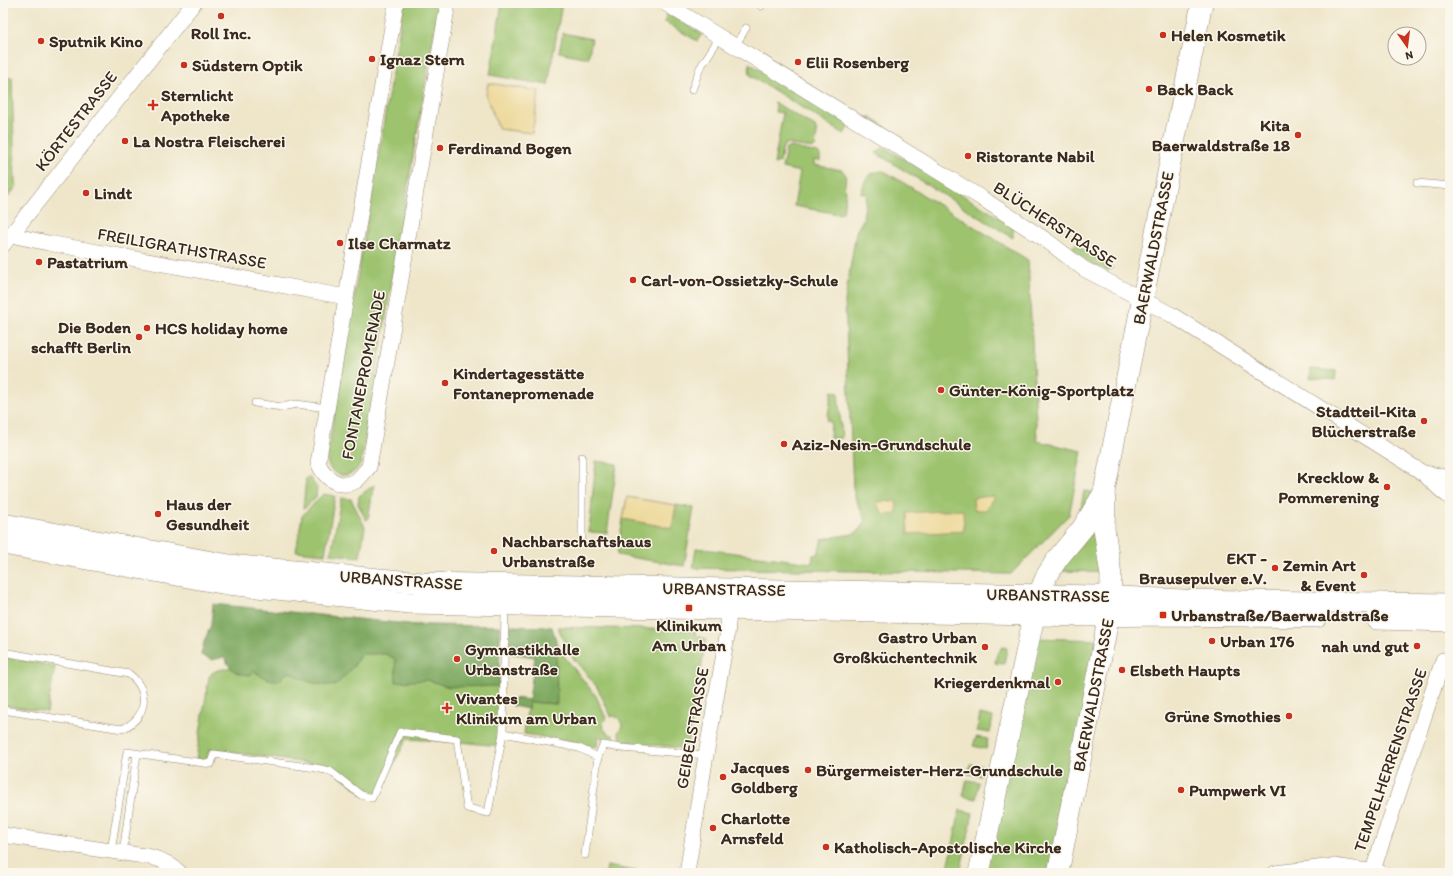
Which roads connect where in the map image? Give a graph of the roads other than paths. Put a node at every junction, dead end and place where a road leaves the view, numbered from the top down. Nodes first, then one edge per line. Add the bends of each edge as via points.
1 (194, 3) edge
2 (396, 3) edge
3 (448, 3) edge
4 (665, 3) edge
5 (1202, 3) edge
6 (746, 28) dead end
7 (720, 37) junction
8 (735, 46) junction
9 (692, 90) dead end
10 (1417, 183) dead end
11 (1450, 186) edge
12 (7, 240) edge
13 (346, 296) junction
14 (1142, 300) junction
15 (255, 403) dead end
16 (327, 408) junction
17 (582, 457) dead end
18 (1425, 474) junction
19 (1450, 478) edge
20 (1104, 492) junction
21 (1450, 497) edge
22 (3, 524) edge
23 (582, 537) dead end
24 (3, 544) edge
25 (264, 579) junction
26 (1039, 594) junction
27 (673, 598) junction
28 (730, 599) junction
29 (933, 603) junction
30 (1450, 604) edge
31 (505, 605) junction
32 (1109, 606) junction
33 (1419, 612) junction
34 (1034, 616) junction
35 (1450, 621) edge
36 (3, 652) edge
37 (1444, 660) dead end
38 (3, 710) edge
39 (503, 733) junction
40 (137, 754) junction
41 (706, 755) junction
42 (598, 757) junction
43 (3, 835) edge
44 (117, 852) junction
45 (585, 855) dead end
46 (1375, 872) edge
47 (180, 873) edge
48 (687, 873) edge
49 (979, 873) edge
50 (1058, 873) edge
51 (1275, 873) edge

1 - 12 street, KÖRTESTRASSE
2 - 13 street, FONTANEPROMENADE
3 - 16 street, FONTANEPROMENADE via 369,467 356,480 348,483 332,482 322,472 318,463
4 - 7 street, BLÜCHERSTRASSE
5 - 14 main road, BAERWALDSTRASSE
6 - 8 lane
7 - 8 street, BLÜCHERSTRASSE
7 - 9 lane via 700,68
8 - 14 street, BLÜCHERSTRASSE via 983,199 1046,240 1084,269
10 - 11 lane
12 - 13 street, FREILIGRATHSTRASSE via 48,243
13 - 16 street, FONTANEPROMENADE
14 - 18 street, BLÜCHERSTRASSE via 1172,316
14 - 20 main road, BAERWALDSTRASSE
15 - 16 lane via 282,407 296,404
17 - 23 lane
18 - 19 street, BLÜCHERSTRASSE
18 - 21 street, BLÜCHERSTRASSE
20 - 26 main road, BAERWALDSTRASSE via 1082,529 1058,558
20 - 32 main road, BAERWALDSTRASSE via 1104,528 1111,576
22 - 25 main road, URBANSTRASSE via 206,561
24 - 25 main road, URBANSTRASSE via 193,579
25 - 27 main road, URBANSTRASSE via 422,583
25 - 31 main road, URBANSTRASSE via 410,603
26 - 29 main road, URBANSTRASSE
26 - 32 main road, URBANSTRASSE
26 - 34 main road, BAERWALDSTRASSE
27 - 28 main road, URBANSTRASSE
27 - 31 main road, URBANSTRASSE
28 - 29 main road, URBANSTRASSE
28 - 41 street, GEIBELSTRASSE via 728,636
29 - 34 main road, URBANSTRASSE
30 - 33 main road, URBANSTRASSE
31 - 39 lane
32 - 33 main road, URBANSTRASSE
32 - 34 main road, URBANSTRASSE
32 - 50 main road, BAERWALDSTRASSE
33 - 35 main road, URBANSTRASSE
34 - 49 main road, BAERWALDSTRASSE
36 - 38 lane via 129,674 141,686 144,702 134,722 122,729
37 - 46 street, TEMPELHERRENSTRASSE
39 - 40 lane via 488,813 467,808 456,739 400,732 372,798 361,795 330,771 316,768 214,754 211,764
39 - 42 lane via 579,748
40 - 44 lane
40 - 44 lane via 127,752
41 - 42 lane via 603,745
41 - 48 street, GEIBELSTRASSE
42 - 45 lane
43 - 44 street
44 - 47 street via 163,860
46 - 51 street via 1334,866

